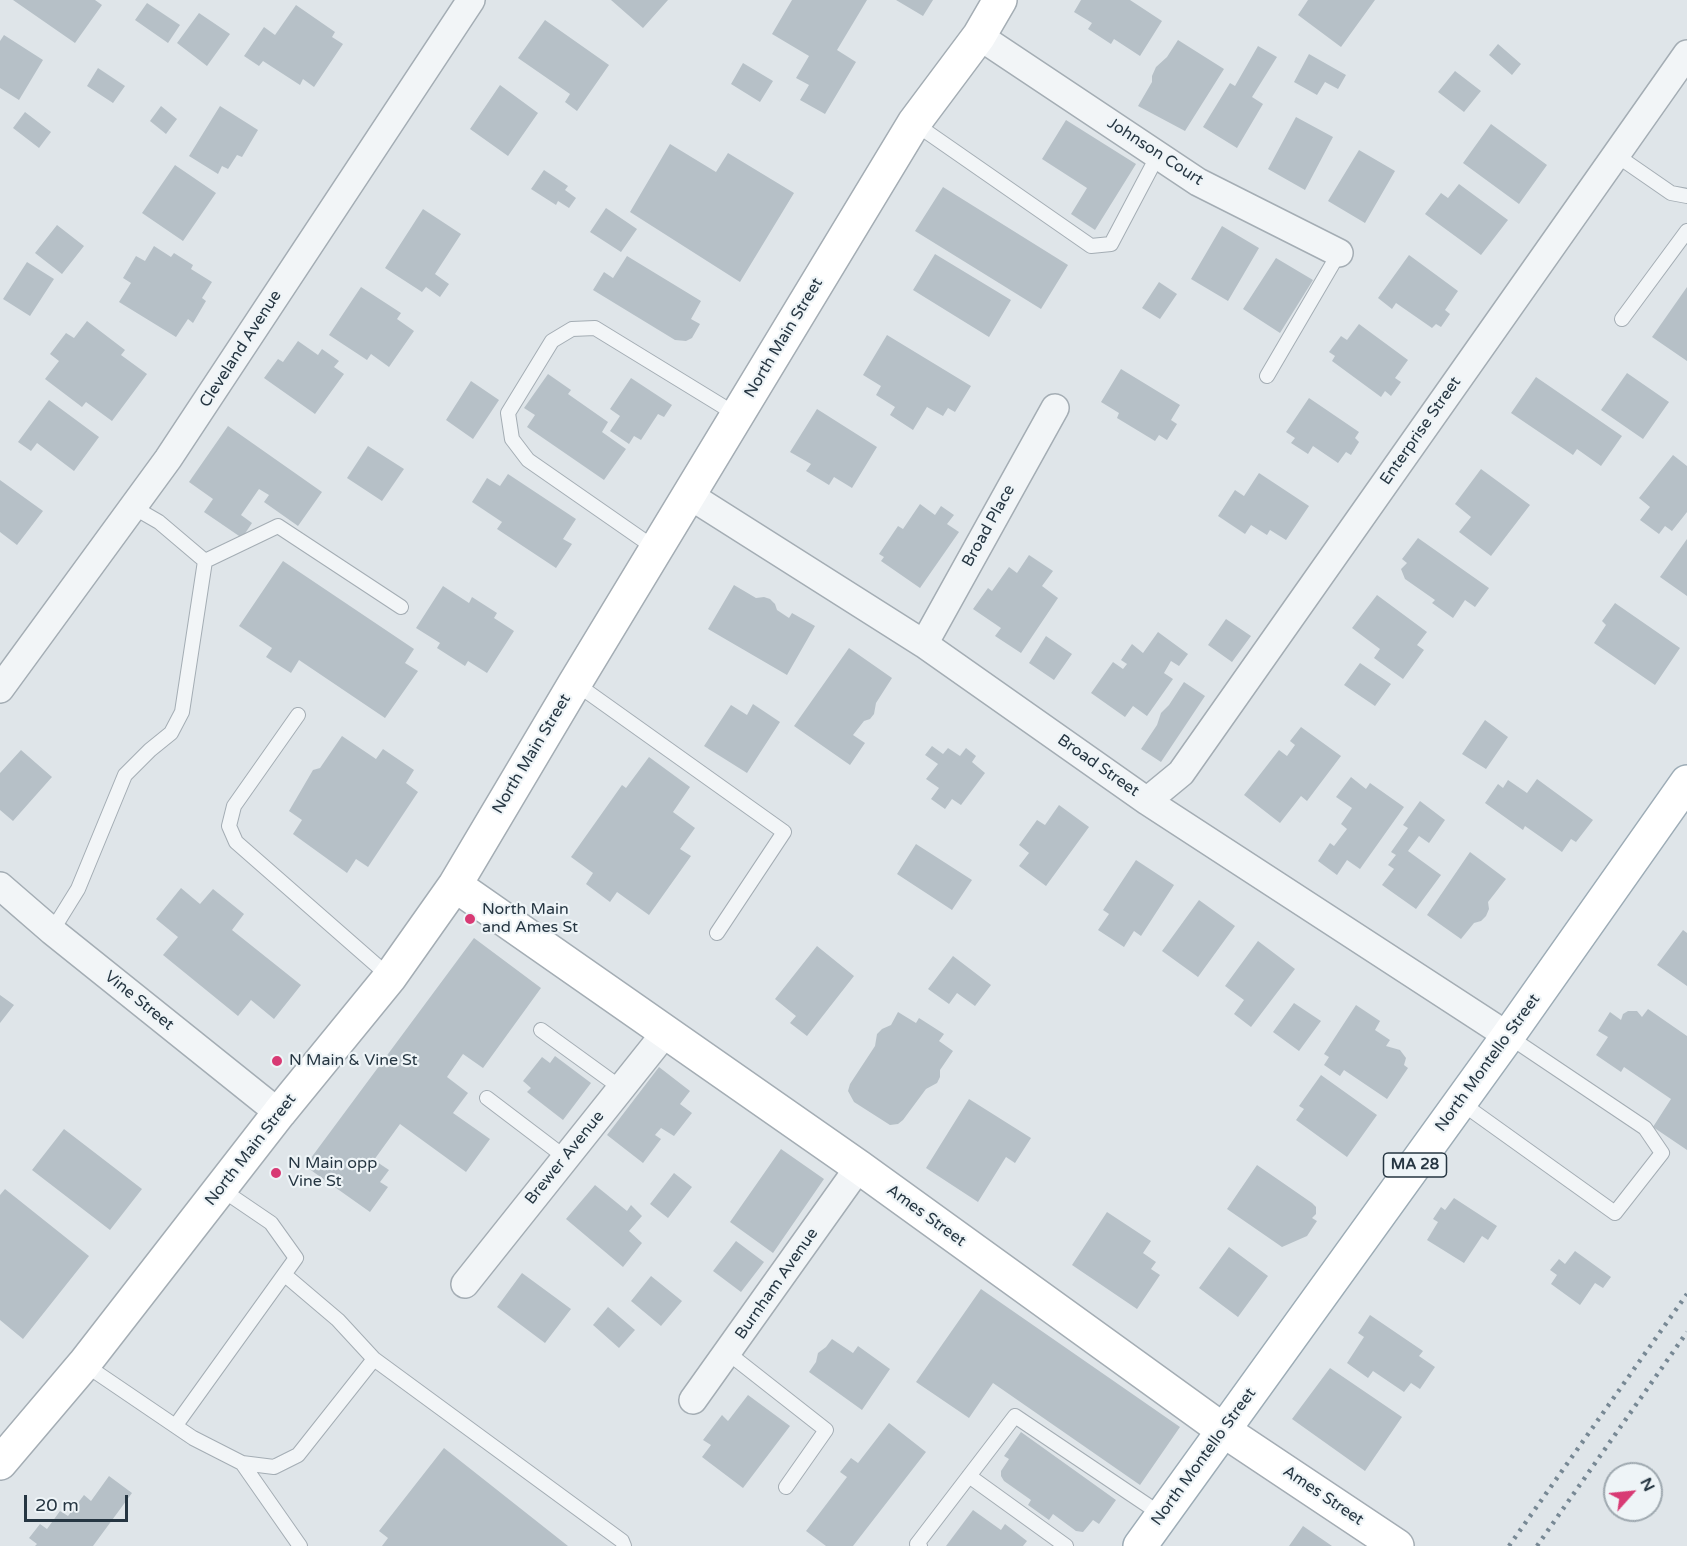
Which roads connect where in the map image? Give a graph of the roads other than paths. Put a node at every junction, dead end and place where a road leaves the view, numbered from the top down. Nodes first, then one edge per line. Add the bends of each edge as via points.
1 (471, 0) edge
2 (1000, 0) edge
3 (979, 36) junction
4 (1687, 54) edge
5 (914, 123) junction
6 (1158, 155) junction
7 (1616, 155) junction
8 (1687, 196) edge
9 (1687, 231) edge
10 (1339, 253) joint
11 (1622, 319) dead end
12 (1267, 376) dead end
13 (1055, 408) dead end
14 (737, 415) junction
15 (689, 495) junction
16 (133, 507) junction
17 (656, 549) junction
18 (205, 561) junction
19 (401, 607) dead end
20 (924, 644) junction
21 (575, 682) junction
22 (0, 689) edge
23 (298, 715) dead end
24 (1687, 782) edge
25 (1147, 801) junction
26 (455, 885) junction
27 (0, 886) edge
28 (52, 931) junction
29 (717, 933) dead end
30 (390, 977) junction
31 (541, 1030) dead end
32 (666, 1032) junction
33 (1508, 1036) junction
34 (621, 1088) junction
35 (488, 1098) dead end
36 (1460, 1102) junction
37 (279, 1113) junction
38 (566, 1158) junction
39 (859, 1167) junction
40 (221, 1189) junction
41 (285, 1275) junction
42 (465, 1284) dead end
43 (728, 1353) junction
44 (374, 1359) junction
45 (84, 1364) junction
46 (693, 1400) dead end
47 (176, 1425) junction
48 (1223, 1430) junction
49 (0, 1463) edge
50 (242, 1463) junction
51 (969, 1476) junction
52 (786, 1487) dead end
53 (1162, 1515) junction
54 (300, 1546) edge
55 (624, 1546) edge
56 (920, 1546) edge
57 (1066, 1546) edge
58 (1140, 1546) edge
59 (1397, 1546) edge

1 - 16 street, Cleveland Avenue
2 - 3 main road, North Main Street
3 - 5 main road, North Main Street
3 - 6 street, Johnson Court
4 - 7 street, Enterprise Street
5 - 6 lane via 1091,246 1111,244
5 - 14 main road, North Main Street
6 - 10 street, Johnson Court via 1198,182
7 - 8 lane via 1671,193
7 - 25 street, Enterprise Street via 1181,773
9 - 11 lane
10 - 12 lane
13 - 20 street, Broad Place
14 - 15 main road, North Main Street
14 - 17 lane via 595,328 572,329 552,341 508,413 512,438 528,460
15 - 17 main road, North Main Street
15 - 20 street, Broad Street
16 - 18 lane via 159,522
16 - 22 street, Cleveland Avenue
17 - 21 main road, North Main Street
18 - 19 lane via 278,526
18 - 28 lane via 182,712 171,732 125,775 78,889
20 - 25 street, Broad Street
21 - 26 main road, North Main Street
21 - 29 lane via 784,832
23 - 30 lane via 234,806 229,826 236,842
24 - 33 main road, North Montello Street / MA 28
25 - 33 street, Broad Street
26 - 30 main road, North Main Street
26 - 32 main road, Ames Street
27 - 28 street, Vine Street
28 - 37 street, Vine Street
30 - 37 main road, North Main Street
31 - 34 lane
32 - 34 street, Brewer Avenue
32 - 39 main road, Ames Street
33 - 36 main road, North Montello Street / MA 28
33 - 36 lane via 1645,1128 1662,1153 1615,1213
34 - 38 street, Brewer Avenue
35 - 38 lane
36 - 48 main road, North Montello Street / MA 28
37 - 40 main road, North Main Street
38 - 42 street, Brewer Avenue
39 - 43 street, Burnham Avenue
39 - 48 main road, Ames Street
40 - 41 lane via 271,1223 296,1258
40 - 45 main road, North Main Street
41 - 44 lane via 338,1320
41 - 47 lane
43 - 46 street, Burnham Avenue
43 - 52 lane via 826,1430
44 - 50 lane via 298,1455 274,1467
44 - 55 lane
45 - 47 lane
45 - 49 main road, North Main Street
47 - 50 lane
48 - 53 main road, North Montello Street / MA 28
48 - 59 main road, Ames Street
50 - 54 lane
51 - 53 lane via 1015,1416
51 - 56 lane via 917,1544
51 - 57 lane
53 - 58 main road, North Montello Street / MA 28

